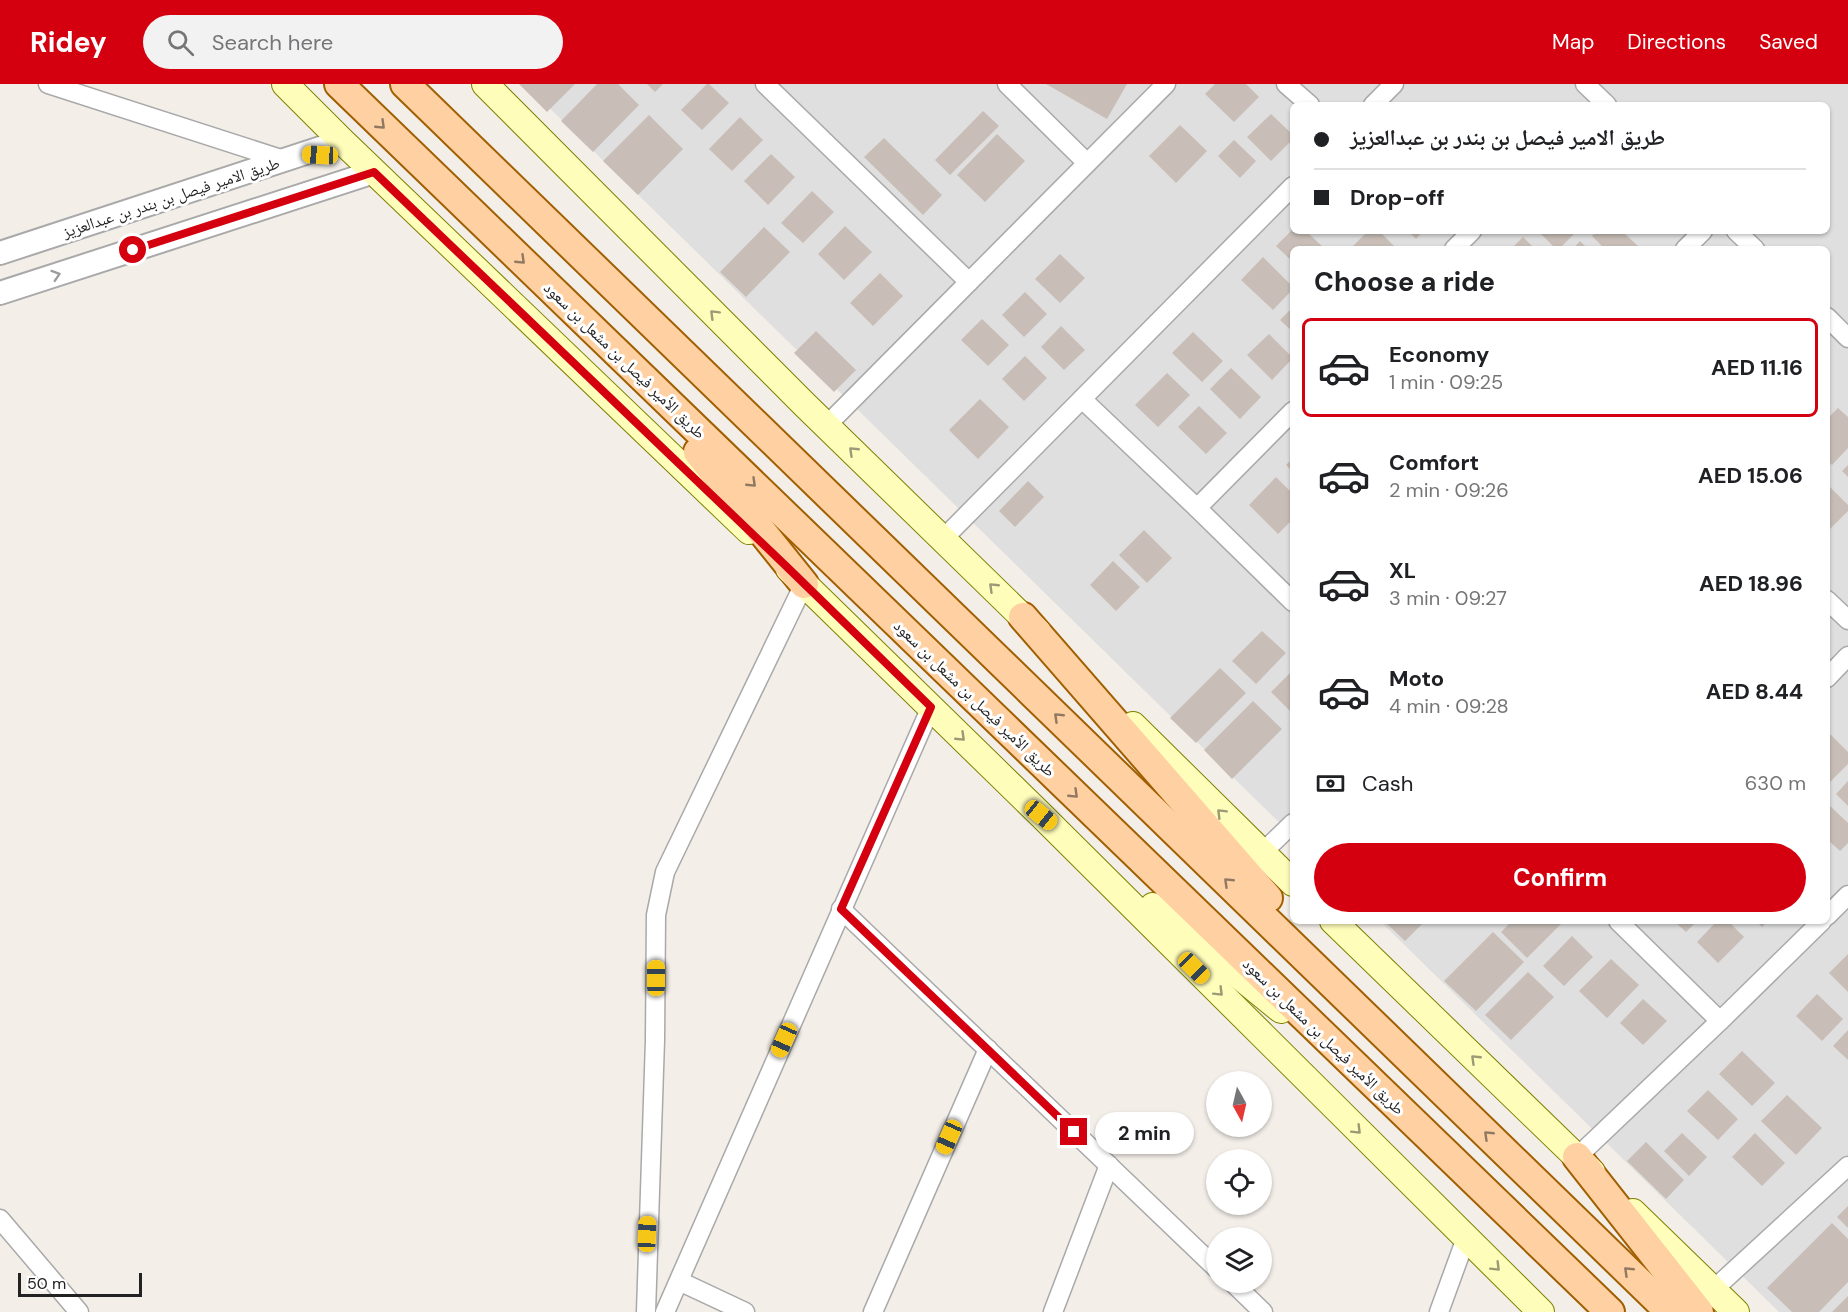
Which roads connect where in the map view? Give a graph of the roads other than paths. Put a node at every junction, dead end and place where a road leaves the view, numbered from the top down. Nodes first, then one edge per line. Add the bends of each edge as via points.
1 (48, 84) edge
2 (285, 84) edge
3 (339, 84) edge
4 (405, 84) edge
5 (484, 84) edge
6 (765, 84) edge
7 (1007, 84) edge
8 (1166, 84) edge
9 (1286, 84) edge
10 (1394, 84) edge
11 (1585, 84) edge
12 (1307, 102) edge
13 (1376, 102) edge
14 (1601, 102) edge
15 (342, 141) junction
16 (293, 157) junction
17 (1087, 163) junction
18 (374, 172) junction
19 (1290, 189) edge
20 (288, 199) junction
21 (1469, 234) edge
22 (1700, 234) edge
23 (1739, 234) edge
24 (1457, 246) edge
25 (1688, 246) edge
26 (1752, 246) edge
27 (0, 253) edge
28 (969, 282) junction
29 (0, 293) edge
30 (1830, 320) edge
31 (1848, 338) edge
32 (626, 361) junction
33 (1082, 399) junction
34 (1290, 414) edge
35 (826, 426) junction
36 (1197, 508) junction
37 (942, 540) junction
38 (804, 584) junction
39 (1290, 599) edge
40 (1830, 603) edge
41 (1023, 617) junction
42 (1848, 620) edge
43 (1848, 656) edge
44 (1830, 675) edge
45 (931, 707) junction
46 (1041, 815) junction
47 (1290, 826) edge
48 (1262, 853) junction
49 (1290, 880) edge
50 (1848, 895) edge
51 (841, 909) junction
52 (1830, 913) edge
53 (1336, 924) edge
54 (1621, 924) edge
55 (1819, 924) edge
56 (1720, 1021) junction
57 (1395, 1045) junction
58 (988, 1049) junction
59 (1381, 1090) junction
60 (1577, 1157) junction
61 (1109, 1165) junction
62 (1848, 1166) edge
63 (0, 1219) edge
64 (1466, 1238) junction
65 (1206, 1258) edge
66 (679, 1281) junction
67 (1239, 1293) edge
68 (1706, 1301) edge
69 (1247, 1306) edge
70 (79, 1312) edge
71 (646, 1312) edge
72 (665, 1312) edge
73 (745, 1312) edge
74 (873, 1312) edge
75 (1053, 1312) edge
76 (1263, 1312) edge
77 (1439, 1312) edge
78 (1541, 1312) edge
79 (1610, 1312) edge
80 (1670, 1312) edge
81 (1736, 1312) edge

1 - 16 street
2 - 15 main road
3 -> 32 main road, طريق الأمير فيصل بن مشعل بن سعود
57 -> 4 main road
35 -> 5 main road
6 - 28 street
7 - 17 street
8 - 17 street
9 - 12 street
10 - 13 street
11 - 14 street
15 - 16 street, طريق الامير فيصل بن بندر بن عبدالعزيز
15 - 18 main road
16 - 20 street via 320,155 328,158 330,164 327,175
16 - 27 street, طريق الامير فيصل بن بندر بن عبدالعزيز
17 - 28 street
18 - 20 street
18 - 38 main road
19 - 33 street
29 -> 20 street
21 - 24 street
22 - 25 street
23 - 26 street
28 - 35 street
30 - 31 street
32 - 38 main road
32 -> 59 main road, طريق الأمير فيصل بن مشعل بن سعود
33 - 36 street
33 - 37 street
34 - 36 street
37 -> 35 main road
36 - 39 street
41 -> 37 main road
38 - 45 main road
38 - 71 street via 665,872 656,915
40 - 42 street
48 -> 41 main road
41 - 57 main road
43 - 44 street
45 -> 46 main road
45 - 51 street
46 - 59 main road
46 -> 64 main road
47 - 48 street
48 - 49 main road
50 - 52 street
51 - 58 street
51 - 66 street
60 -> 53 main road
54 - 56 street
55 - 56 street
56 - 60 street
80 -> 57 main road
58 - 61 street
58 - 74 street
59 - 79 main road, طريق الأمير فيصل بن مشعل بن سعود
60 - 68 main road
61 - 65 street
61 - 75 street
62 - 68 street
63 - 70 street
64 - 77 street
64 -> 78 main road
66 - 72 street
66 - 73 street
67 - 69 street
68 - 81 main road
69 - 76 street

